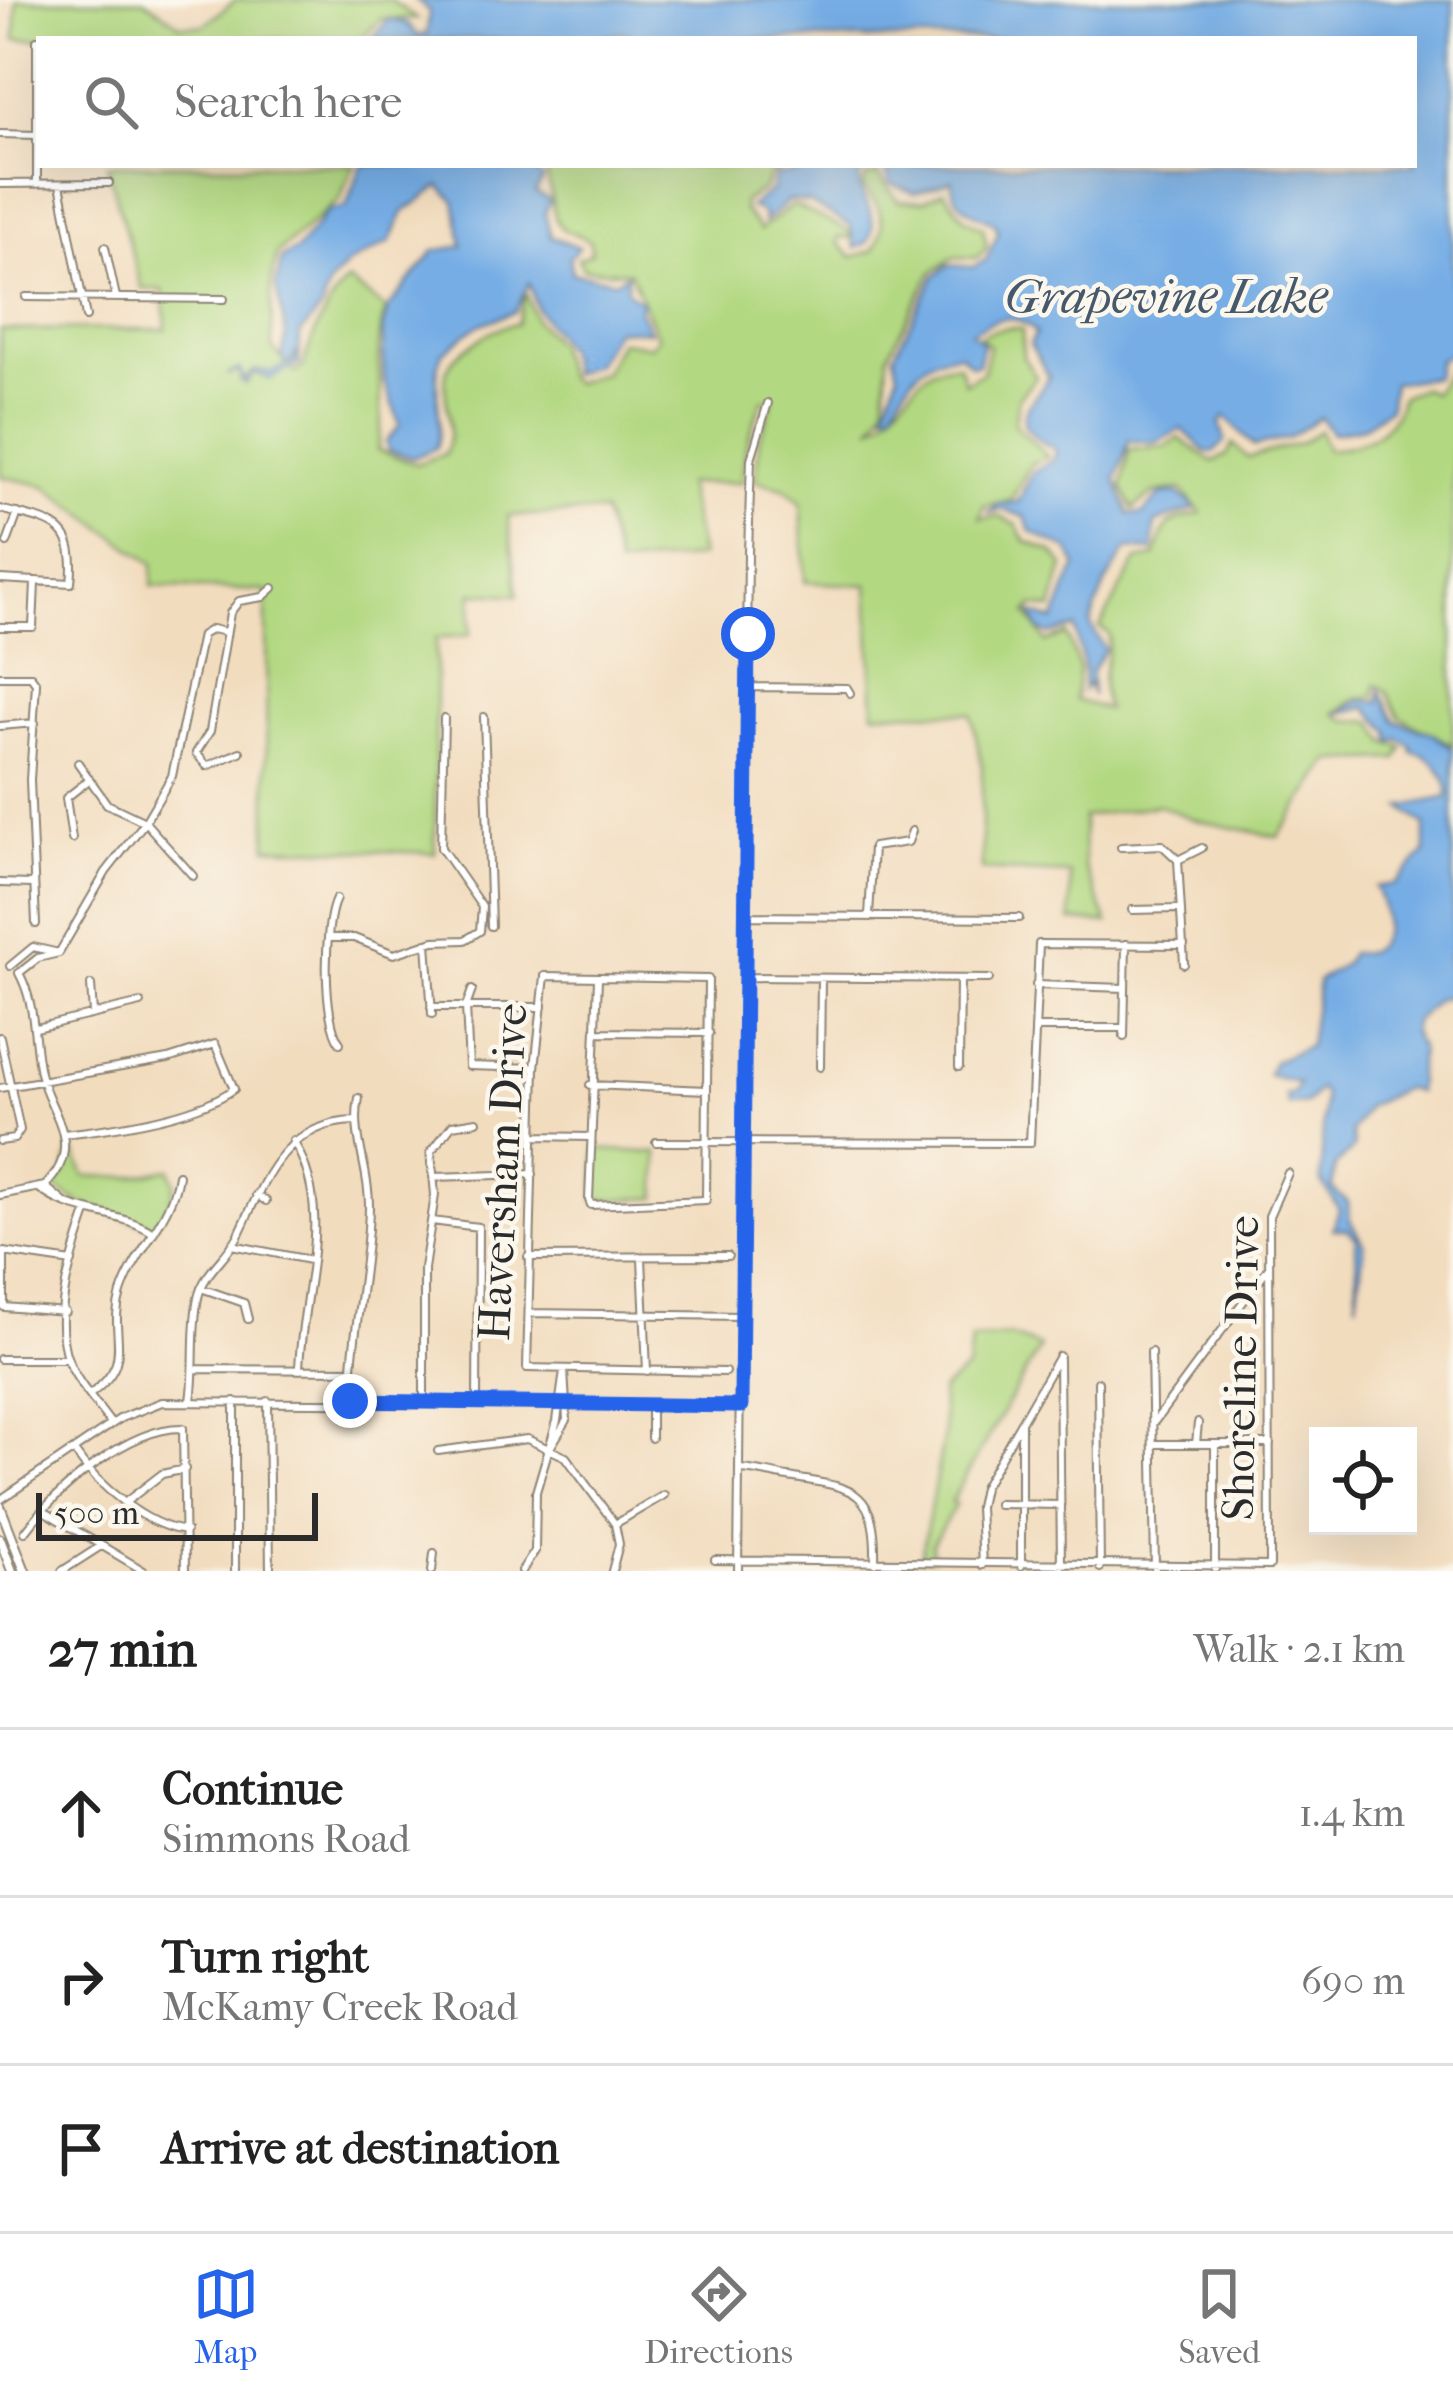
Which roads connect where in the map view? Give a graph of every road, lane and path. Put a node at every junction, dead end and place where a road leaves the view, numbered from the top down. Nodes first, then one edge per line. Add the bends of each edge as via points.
1 (0, 134) edge
2 (36, 135) edge
3 (37, 168) edge
4 (109, 183) dead end
5 (0, 184) edge
6 (37, 184) junction
7 (60, 184) junction
8 (105, 247) dead end
9 (26, 297) dead end
10 (81, 297) junction
11 (116, 297) junction
12 (224, 298) dead end
13 (86, 317) dead end
14 (768, 403) dead end
15 (0, 509) edge
16 (18, 513) junction
17 (7, 543) dead end
18 (0, 579) edge
19 (35, 584) junction
20 (273, 588) dead end
21 (0, 627) edge
22 (225, 632) junction
23 (0, 676) edge
24 (748, 687) junction
25 (850, 693) dead end
26 (484, 717) dead end
27 (444, 718) dead end
28 (35, 723) junction
29 (0, 726) edge
30 (240, 752) dead end
31 (78, 763) dead end
32 (89, 780) junction
33 (145, 823) junction
34 (912, 832) dead end
35 (72, 839) dead end
36 (1121, 847) dead end
37 (1202, 848) dead end
38 (1178, 860) junction
39 (193, 876) dead end
40 (0, 884) edge
41 (34, 884) junction
42 (336, 899) dead end
43 (1177, 909) junction
44 (1132, 910) dead end
45 (747, 916) junction
46 (868, 917) junction
47 (1018, 919) dead end
48 (36, 924) dead end
49 (490, 926) dead end
50 (328, 938) junction
51 (427, 943) junction
52 (1126, 944) junction
53 (1184, 945) junction
54 (29, 950) junction
55 (59, 953) junction
56 (34, 960) junction
57 (0, 964) edge
58 (1184, 964) dead end
59 (10, 966) junction
60 (19, 973) junction
61 (745, 976) junction
62 (821, 978) junction
63 (598, 979) junction
64 (960, 979) junction
65 (988, 979) dead end
66 (1036, 985) junction
67 (91, 986) dead end
68 (1125, 988) junction
69 (472, 990) dead end
70 (140, 1003) dead end
71 (466, 1007) junction
72 (542, 1007) junction
73 (93, 1014) junction
74 (36, 1028) junction
75 (1035, 1028) junction
76 (597, 1032) junction
77 (709, 1033) junction
78 (0, 1039) edge
79 (340, 1042) dead end
80 (820, 1066) dead end
81 (959, 1066) dead end
82 (535, 1068) junction
83 (44, 1083) junction
84 (590, 1085) junction
85 (4, 1088) edge
86 (708, 1090) junction
87 (359, 1098) dead end
88 (355, 1121) junction
89 (477, 1121) dead end
90 (63, 1134) junction
91 (533, 1136) junction
92 (590, 1138) junction
93 (0, 1141) edge
94 (293, 1141) junction
95 (656, 1142) dead end
96 (744, 1142) junction
97 (708, 1143) junction
98 (1288, 1173) dead end
99 (178, 1174) dead end
100 (533, 1174) junction
101 (433, 1177) junction
102 (42, 1188) junction
103 (256, 1195) junction
104 (0, 1196) edge
105 (266, 1202) dead end
106 (88, 1210) junction
107 (432, 1221) junction
108 (152, 1232) junction
109 (232, 1245) junction
110 (2, 1252) edge
111 (728, 1256) dead end
112 (528, 1257) junction
113 (642, 1258) junction
114 (310, 1260) junction
115 (72, 1262) junction
116 (1270, 1265) junction
117 (201, 1288) junction
118 (65, 1312) junction
119 (528, 1313) junction
120 (641, 1315) junction
121 (742, 1316) junction
122 (248, 1319) dead end
123 (1150, 1352) dead end
124 (0, 1359) edge
125 (68, 1359) junction
126 (195, 1370) junction
127 (299, 1370) junction
128 (351, 1370) junction
129 (564, 1371) junction
130 (647, 1371) junction
131 (725, 1372) dead end
132 (1099, 1382) dead end
133 (89, 1395) junction
134 (195, 1401) junction
135 (235, 1401) junction
136 (268, 1401) junction
137 (350, 1401) junction
138 (424, 1401) junction
139 (477, 1402) junction
140 (564, 1404) junction
141 (651, 1406) junction
142 (741, 1406) junction
143 (1021, 1419) junction
144 (1198, 1423) dead end
145 (111, 1424) junction
146 (1152, 1425) junction
147 (651, 1438) dead end
148 (1154, 1444) junction
149 (1196, 1444) junction
150 (1215, 1444) junction
151 (1271, 1444) junction
152 (550, 1448) junction
153 (74, 1450) junction
154 (438, 1450) dead end
155 (185, 1469) junction
156 (740, 1469) junction
157 (88, 1472) junction
158 (664, 1496) dead end
159 (127, 1501) junction
160 (0, 1503) edge
161 (1021, 1503) junction
162 (998, 1504) dead end
163 (1060, 1505) junction
164 (42, 1510) junction
165 (615, 1524) junction
166 (25, 1532) dead end
167 (186, 1532) junction
168 (0, 1539) edge
169 (101, 1546) junction
170 (434, 1553) dead end
171 (715, 1560) dead end
172 (739, 1560) junction
173 (875, 1563) junction
174 (982, 1565) junction
175 (1021, 1567) junction
176 (1061, 1567) junction
177 (1100, 1568) junction
178 (1154, 1568) junction
179 (1215, 1569) edge
180 (140, 1570) edge
181 (12, 1571) edge
182 (25, 1571) edge
183 (62, 1571) edge
184 (185, 1571) edge
185 (235, 1571) edge
186 (270, 1571) edge
187 (432, 1571) edge
188 (522, 1571) edge
189 (612, 1571) edge
190 (738, 1571) edge

1 - 2 street
3 - 6 street
4 - 7 street
5 - 6 street
6 - 7 street
7 - 10 street
8 - 11 street
9 - 10 street
10 - 11 street
10 - 13 street
11 - 12 street
14 - 24 street via 751,459
15 - 16 street
16 - 17 street
16 - 19 street via 42,517 69,539 71,584
18 - 19 street
19 - 21 street via 33,627
20 - 22 street via 235,604
22 - 30 street via 210,731 196,753 207,766
22 - 33 street via 202,634 176,766
23 - 28 street via 31,676
24 - 25 street
24 - 45 street
26 - 49 street
27 - 51 street via 441,848 482,907 483,923 465,940
28 - 29 street
28 - 41 street
31 - 32 street
32 - 33 street via 107,804
32 - 35 street via 66,798
33 - 39 street
33 - 55 street
34 - 46 street via 908,842 873,847
36 - 38 street via 1162,845
37 - 38 street
38 - 43 street
40 - 41 street
41 - 48 street
42 - 50 street
43 - 44 street
43 - 53 street
45 - 46 street
45 - 61 street
46 - 47 street
50 - 51 street via 354,938 394,954
50 - 79 street via 330,1030
51 - 71 street via 432,1010
52 - 53 street
52 - 66 street via 1039,944
52 - 68 street
53 - 58 street
54 - 55 street
54 - 56 street
54 - 59 street
55 - 56 street
56 - 60 street
57 - 59 street
59 - 60 street
60 - 74 street
61 - 62 street
61 - 96 street
62 - 64 street
62 - 80 street
63 - 72 street, Haversham Drive via 545,976
63 - 76 street
63 - 77 street via 708,979
64 - 65 street
64 - 81 street
66 - 68 street
66 - 75 street
67 - 73 street
68 - 75 street via 1124,1033
69 - 71 street
70 - 73 street
71 - 72 street
71 - 82 street via 469,1066
72 - 82 street, Haversham Drive
73 - 74 street
74 - 83 street
75 - 96 street via 1034,1140
76 - 77 street
76 - 84 street
77 - 86 street
78 - 85 street
82 - 91 street, Haversham Drive
83 - 85 street
83 - 90 street
83 - 90 street via 215,1044 234,1089 172,1114
84 - 86 street
84 - 92 street
85 - 93 street via 20,1135
86 - 97 street
87 - 88 street
88 - 94 street via 326,1124
88 - 128 street via 369,1215
89 - 101 street via 442,1136 430,1152
90 - 102 street via 60,1165
91 - 92 street
91 - 100 street, Haversham Drive
92 - 97 street via 592,1204 706,1199
94 - 103 street
94 - 114 street via 316,1195
95 - 97 street
96 - 97 street
96 - 121 street
98 - 116 street, Shoreline Drive via 1270,1210
99 - 108 street
100 - 101 street
100 - 112 street, Haversham Drive
101 - 107 street
102 - 104 street
102 - 106 street
103 - 105 street
103 - 109 street
106 - 108 street
106 - 115 street
107 - 138 street
107 - 139 street via 478,1227
108 - 133 street via 120,1298 117,1364
109 - 114 street
109 - 117 street
110 - 115 street
110 - 118 street via 2,1303
111 - 113 street
112 - 113 street
112 - 119 street, Haversham Drive
113 - 120 street
114 - 127 street
115 - 118 street
116 - 146 street
116 - 151 street, Shoreline Drive
117 - 122 street via 244,1303
117 - 126 street
118 - 125 street
119 - 120 street
119 - 129 street, Haversham Drive via 528,1370
120 - 121 street
120 - 130 street
121 - 142 street
123 - 146 street
124 - 125 street
125 - 133 street
126 - 127 street
126 - 134 street
127 - 128 street
128 - 137 street
129 - 130 street
129 - 140 street
130 - 131 street
132 - 177 street
133 - 145 street
134 - 135 street
134 - 145 street via 148,1406
135 - 136 street
135 - 185 street
136 - 137 street
136 - 186 street
137 - 138 street
138 - 139 street
139 - 140 street
140 - 141 street
140 - 152 street
141 - 142 street
141 - 147 street
142 - 156 street
143 - 161 street
143 - 163 street via 1059,1356
143 - 174 street via 979,1504
144 - 149 street
145 - 153 street
146 - 148 street
148 - 149 street
148 - 178 street
149 - 150 street
150 - 151 street
150 - 179 street
151 - 179 street, Shoreline Drive via 1270,1566
152 - 154 street via 503,1438
152 - 165 street via 577,1467
152 - 188 street via 536,1492 535,1551
153 - 157 street
153 - 160 street
155 - 157 street via 183,1428 145,1435
155 - 159 street via 162,1474
155 - 167 street
156 - 172 street
156 - 173 street via 852,1490 873,1520
157 - 159 street
157 - 164 street
158 - 165 street
159 - 167 street
160 - 182 main road
161 - 162 street
161 - 163 street
161 - 175 street
163 - 176 street
164 - 166 street
164 - 169 street
165 - 189 street
167 - 184 street
168 - 181 main road
169 - 180 street
169 - 183 street
170 - 187 street
171 - 172 street
172 - 173 street
172 - 190 street
173 - 174 street
174 - 175 street
175 - 176 street
176 - 177 street
177 - 178 street
178 - 179 street

